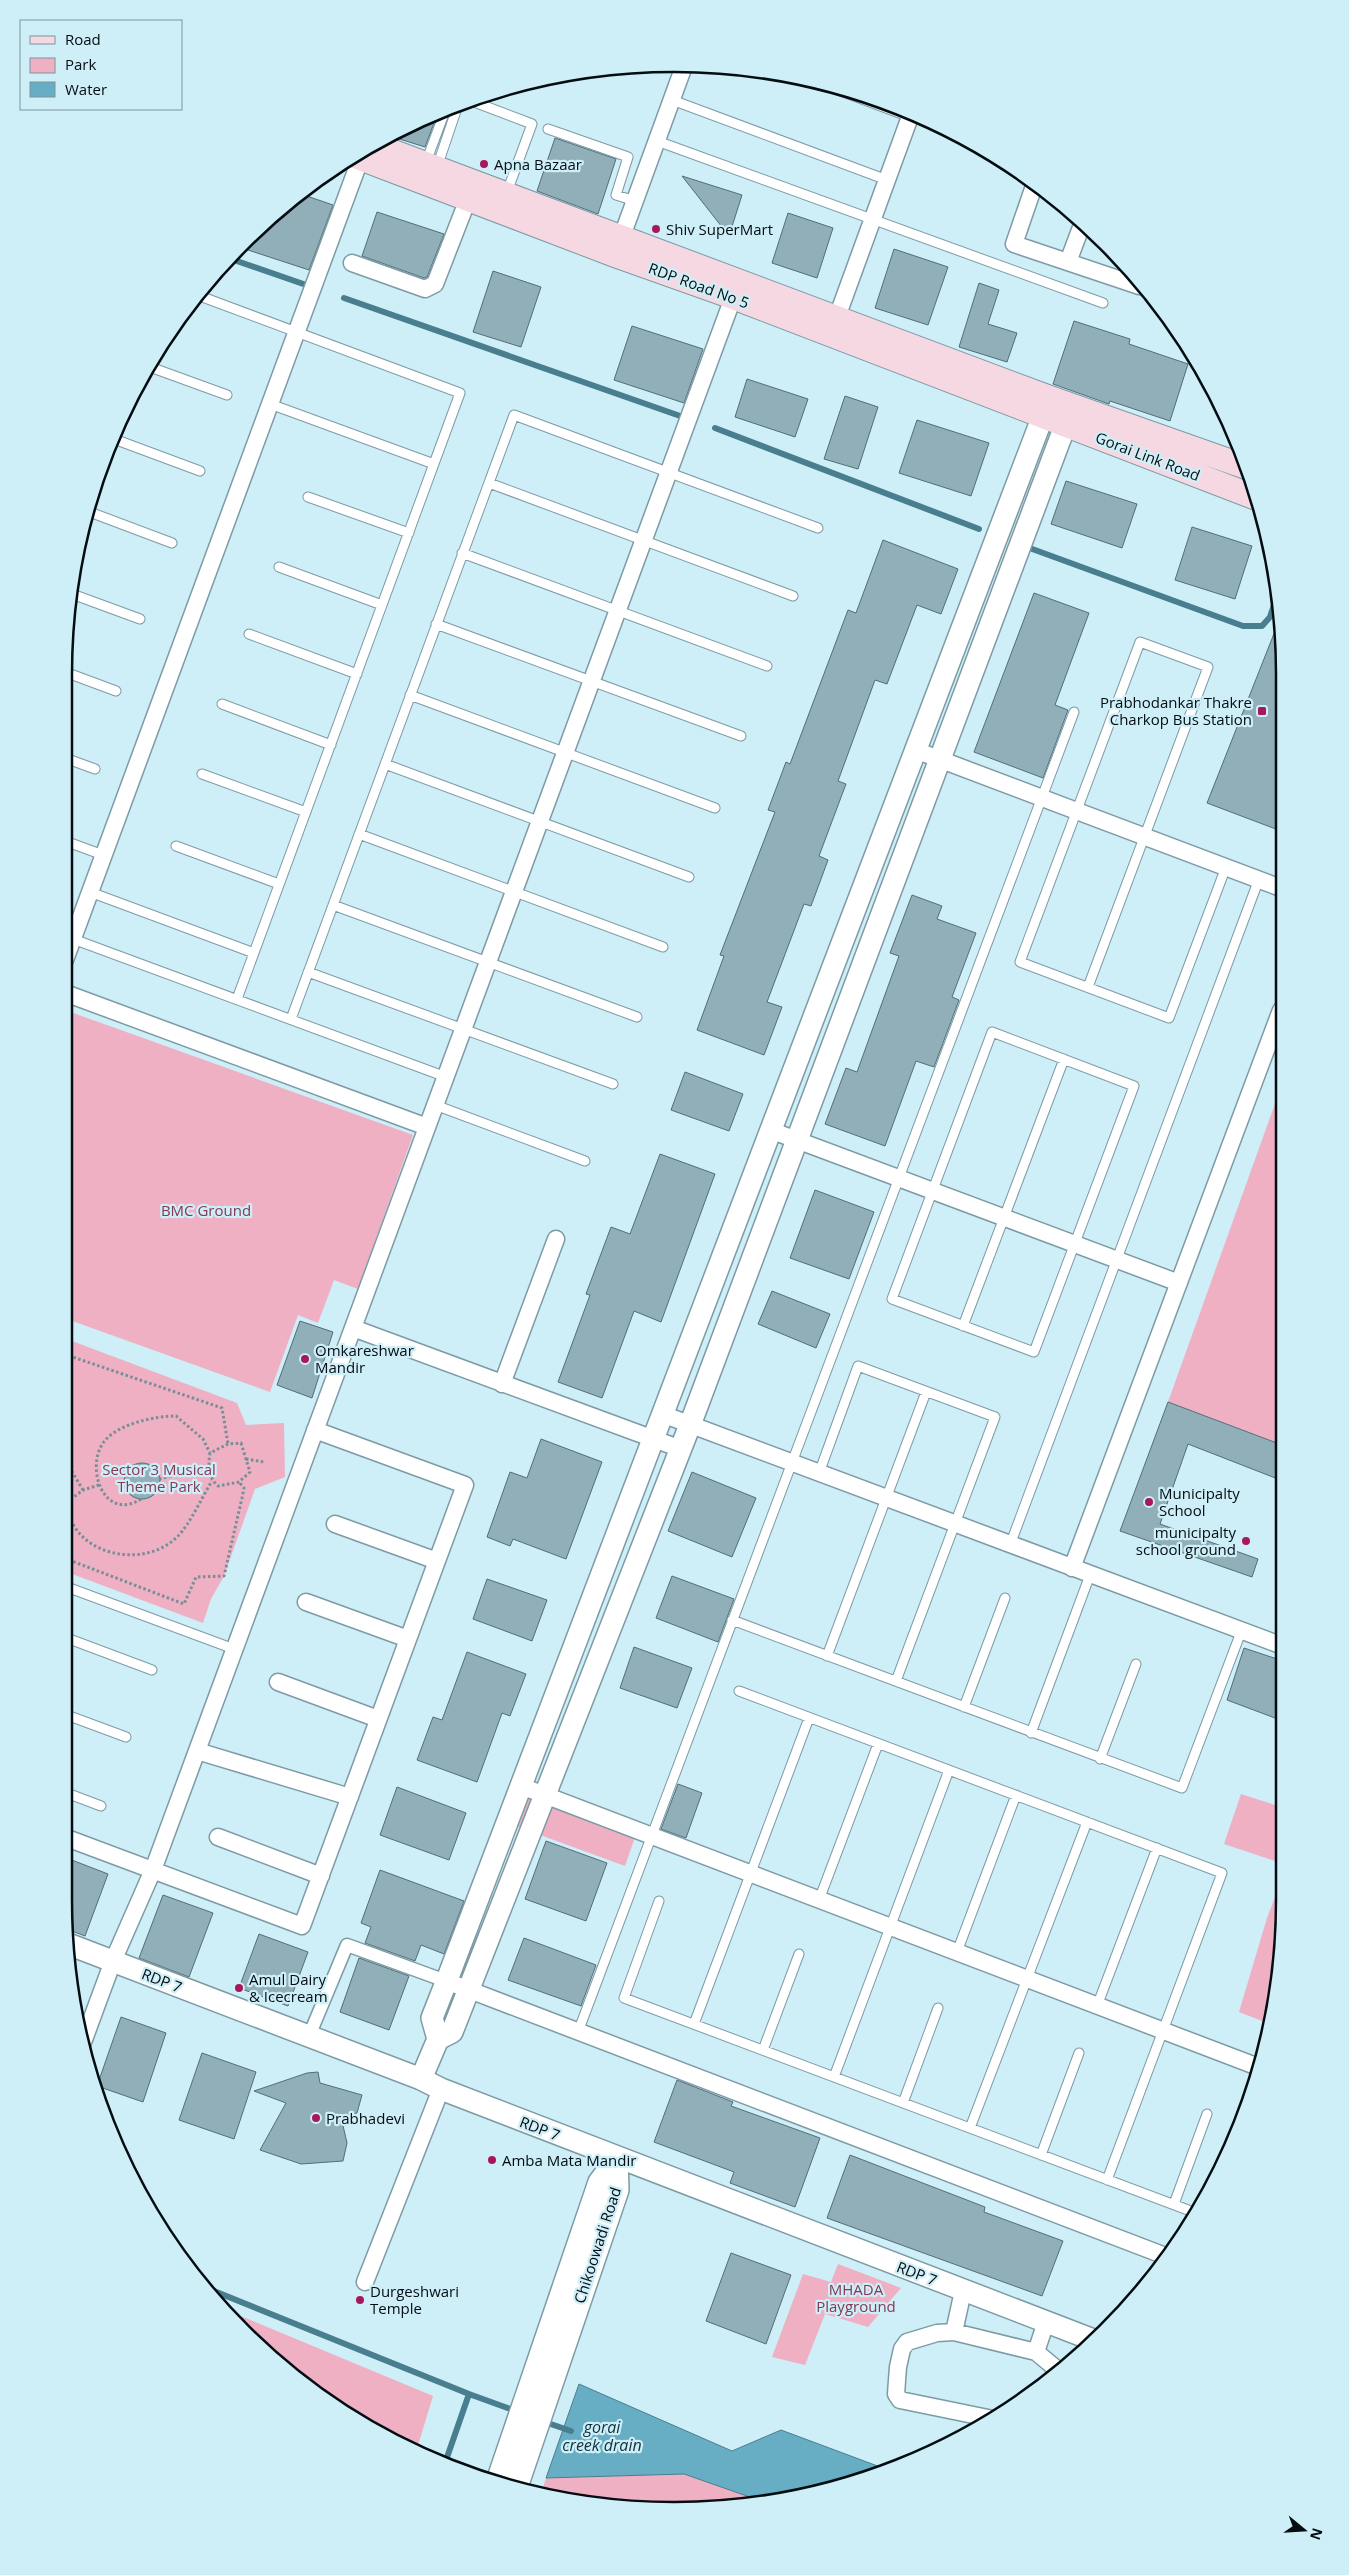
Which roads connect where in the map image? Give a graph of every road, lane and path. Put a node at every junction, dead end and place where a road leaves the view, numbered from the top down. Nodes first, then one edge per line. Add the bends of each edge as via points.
1 (682, 72) edge
2 (672, 100) junction
3 (480, 104) edge
4 (454, 114) edge
5 (443, 118) edge
6 (909, 120) edge
7 (548, 129) dead end
8 (657, 141) junction
9 (372, 154) edge
10 (370, 155) edge
11 (359, 162) edge
12 (431, 167) junction
13 (887, 180) junction
14 (1032, 191) edge
15 (506, 195) junction
16 (468, 199) junction
17 (635, 201) junction
18 (873, 219) junction
19 (1080, 231) edge
20 (618, 247) junction
21 (1068, 262) junction
22 (352, 263) dead end
23 (1131, 282) edge
24 (736, 288) junction
25 (205, 299) edge
26 (1103, 303) dead end
27 (834, 327) junction
28 (297, 332) junction
29 (156, 369) edge
30 (227, 395) dead end
31 (270, 404) junction
32 (1046, 406) junction
33 (1070, 415) junction
34 (119, 441) edge
35 (434, 464) junction
36 (1239, 465) edge
37 (200, 471) dead end
38 (669, 472) junction
39 (489, 483) junction
40 (1249, 495) edge
41 (308, 496) dead end
42 (94, 514) edge
43 (818, 528) dead end
44 (409, 533) junction
45 (644, 540) junction
46 (172, 543) dead end
47 (462, 553) junction
48 (279, 567) dead end
49 (78, 596) edge
50 (793, 596) dead end
51 (382, 605) junction
52 (618, 610) junction
53 (140, 619) dead end
54 (436, 624) junction
55 (249, 634) dead end
56 (767, 666) dead end
57 (357, 674) junction
58 (72, 675) edge
59 (591, 681) junction
60 (116, 691) dead end
61 (410, 695) junction
62 (222, 704) dead end
63 (1074, 712) dead end
64 (741, 736) dead end
65 (331, 745) junction
66 (915, 750) junction
67 (565, 753) junction
68 (941, 760) junction
69 (72, 761) edge
70 (385, 764) junction
71 (95, 769) dead end
72 (202, 774) dead end
73 (1041, 797) junction
74 (715, 808) dead end
75 (1077, 811) junction
76 (306, 812) junction
77 (540, 822) junction
78 (359, 834) junction
79 (1144, 836) junction
80 (72, 844) edge
81 (176, 846) dead end
82 (104, 856) junction
83 (1226, 867) junction
84 (689, 877) dead end
85 (1259, 879) junction
86 (279, 884) junction
87 (1276, 886) edge
88 (90, 892) junction
89 (514, 892) junction
90 (333, 905) junction
91 (72, 939) joint
92 (663, 947) dead end
93 (254, 953) junction
94 (488, 962) junction
95 (308, 972) junction
96 (1088, 987) junction
97 (72, 996) edge
98 (237, 999) junction
99 (638, 1017) dead end
100 (291, 1020) junction
101 (1276, 1023) edge
102 (463, 1029) junction
103 (1064, 1059) junction
104 (446, 1077) junction
105 (613, 1084) dead end
106 (435, 1105) junction
107 (427, 1127) junction
108 (770, 1130) junction
109 (798, 1140) junction
110 (584, 1161) dead end
111 (898, 1178) junction
112 (932, 1190) junction
113 (1004, 1218) junction
114 (556, 1239) dead end
115 (1075, 1244) junction
116 (1116, 1260) junction
117 (1179, 1283) junction
118 (964, 1326) junction
119 (353, 1328) junction
120 (72, 1357) edge
121 (502, 1384) junction
122 (926, 1392) junction
123 (662, 1414) junction
124 (690, 1425) junction
125 (315, 1430) junction
126 (653, 1439) junction
127 (228, 1444) junction
128 (681, 1448) junction
129 (210, 1453) junction
130 (246, 1459) junction
131 (264, 1462) dead end
132 (791, 1463) junction
133 (208, 1467) junction
134 (72, 1471) edge
135 (819, 1473) junction
136 (159, 1479) dead end
137 (212, 1481) junction
138 (239, 1482) junction
139 (99, 1485) junction
140 (83, 1490) junction
141 (72, 1498) edge
142 (886, 1498) junction
143 (141, 1499) dead end
144 (72, 1522) edge
145 (335, 1524) dead end
146 (955, 1524) junction
147 (1010, 1545) junction
148 (72, 1561) edge
149 (437, 1561) junction
150 (1072, 1568) junction
151 (1090, 1575) junction
152 (72, 1589) edge
153 (1005, 1598) dead end
154 (306, 1602) dead end
155 (732, 1620) junction
156 (1241, 1632) junction
157 (408, 1639) junction
158 (72, 1640) edge
159 (1276, 1644) edge
160 (234, 1649) junction
161 (827, 1656) junction
162 (1136, 1664) dead end
163 (152, 1670) dead end
164 (278, 1682) dead end
165 (896, 1682) junction
166 (739, 1691) dead end
167 (964, 1707) junction
168 (72, 1717) edge
169 (809, 1718) junction
170 (378, 1720) junction
171 (1031, 1733) junction
172 (126, 1737) dead end
173 (878, 1744) junction
174 (197, 1752) junction
175 (1100, 1759) junction
176 (949, 1770) junction
177 (521, 1786) junction
178 (72, 1795) edge
179 (544, 1795) junction
180 (1016, 1795) junction
181 (350, 1797) junction
182 (101, 1806) dead end
183 (1087, 1822) junction
184 (651, 1836) junction
185 (218, 1838) dead end
186 (72, 1840) edge
187 (1157, 1848) junction
188 (153, 1870) junction
189 (751, 1873) junction
190 (321, 1876) junction
191 (819, 1900) junction
192 (659, 1901) dead end
193 (890, 1927) junction
194 (75, 1946) edge
195 (957, 1952) junction
196 (800, 1954) dead end
197 (114, 1961) junction
198 (1027, 1979) junction
199 (446, 1981) junction
200 (470, 1990) junction
201 (1097, 2006) junction
202 (938, 2008) dead end
203 (694, 2024) junction
204 (87, 2031) edge
205 (1163, 2031) junction
206 (578, 2032) junction
207 (309, 2036) junction
208 (438, 2039) junction
209 (763, 2050) junction
210 (1079, 2053) dead end
211 (1253, 2065) edge
212 (834, 2077) junction
213 (421, 2079) junction
214 (441, 2089) junction
215 (903, 2102) junction
216 (1207, 2114) dead end
217 (970, 2128) junction
218 (1041, 2155) junction
219 (618, 2158) junction
220 (1107, 2180) junction
221 (1174, 2204) junction
222 (1190, 2211) edge
223 (1161, 2254) edge
224 (365, 2282) dead end
225 (963, 2291) junction
226 (1046, 2322) junction
227 (954, 2332) junction
228 (1087, 2338) edge
229 (1036, 2352) junction
230 (1054, 2367) edge
231 (985, 2416) edge
232 (509, 2479) edge

1 - 2 street
2 - 8 street
2 - 13 lane
3 - 15 lane via 532,124
4 - 12 lane
5 - 12 lane
6 - 13 street
7 - 17 lane via 628,158 616,195
8 - 17 street
8 - 18 lane
9 - 12 main road, RDP Road No 5
10 - 16 main road, RDP Road No 5
11 - 28 street
12 - 15 main road, RDP Road No 5
13 - 18 street
14 - 21 street via 1014,244
15 - 20 main road, RDP Road No 5
16 - 20 main road, RDP Road No 5
16 - 22 street via 435,284 425,289
17 - 20 street
18 - 26 lane
18 - 27 street
19 - 21 street
20 - 24 main road, RDP Road No 5
21 - 23 street
24 - 27 main road, RDP Road No 5
24 - 38 street
25 - 28 lane
27 - 32 main road, RDP Road No 5
28 - 31 street
28 - 35 lane via 460,393
29 - 30 lane
31 - 35 lane
31 - 82 street
32 - 33 main road, Gorai Link Road
32 - 66 street
33 - 36 main road, Gorai Link Road
33 - 40 main road, Gorai Link Road
33 - 68 street
34 - 37 lane
35 - 44 lane
38 - 39 lane via 514,415
38 - 43 lane
38 - 45 street
39 - 45 lane
39 - 47 lane
41 - 44 lane
42 - 46 lane
44 - 51 lane
45 - 50 lane
45 - 52 street
47 - 52 lane
47 - 54 lane
48 - 51 lane
49 - 53 lane
51 - 57 lane
52 - 56 lane
52 - 59 street
54 - 59 lane
54 - 61 lane
55 - 57 lane
57 - 65 lane
58 - 60 lane
59 - 64 lane
59 - 67 street
61 - 67 lane
61 - 70 lane
62 - 65 lane
63 - 73 lane
65 - 76 lane
66 - 68 street
66 - 108 street
67 - 74 lane
67 - 77 street
68 - 73 street
68 - 109 street
69 - 71 lane
70 - 77 lane
70 - 78 lane
72 - 76 lane
73 - 75 street
73 - 111 lane
75 - 79 street
75 - 79 lane via 1140,642 1166,651 1208,667
75 - 96 lane via 1020,962
76 - 86 lane
77 - 84 lane
77 - 89 street
78 - 89 lane
78 - 90 lane
79 - 83 street
79 - 96 lane
80 - 82 lane
81 - 86 lane
82 - 88 street
83 - 85 street
83 - 96 lane via 1169,1018
85 - 87 street
85 - 116 lane
86 - 93 lane
88 - 91 street
88 - 93 lane
89 - 92 lane
89 - 94 street
90 - 94 lane
90 - 95 lane
91 - 98 lane
93 - 98 lane
94 - 99 lane
94 - 102 street
95 - 100 lane
95 - 102 lane
97 - 107 street
98 - 100 lane
100 - 104 lane
101 - 117 street
102 - 104 street
102 - 105 lane
103 - 112 lane via 992,1032
103 - 113 lane
103 - 115 lane via 1134,1086
104 - 106 street
106 - 107 street
106 - 110 lane
107 - 119 street
108 - 109 street
108 - 123 street
109 - 111 street
109 - 124 street
111 - 112 street
111 - 132 lane
112 - 113 street
112 - 118 lane via 892,1299
113 - 115 street
113 - 118 lane
114 - 121 street
115 - 116 street
115 - 118 lane via 1034,1352
116 - 117 street
116 - 147 lane
117 - 150 street
119 - 121 street
119 - 125 street
120 - 127 path via 222,1408
121 - 126 street
122 - 135 lane via 858,1366
122 - 142 lane
122 - 146 lane via 995,1418
123 - 124 street
123 - 126 street
124 - 128 street
124 - 132 street
125 - 149 street via 465,1486
125 - 160 street
126 - 128 street
126 - 177 street
127 - 129 path
127 - 130 path via 241,1443
128 - 179 street
129 - 133 path
129 - 139 path via 203,1439 176,1416 147,1418 113,1434 104,1442 96,1463
130 - 131 path
130 - 138 path via 250,1472
132 - 135 street
132 - 155 lane
133 - 136 path
133 - 137 path
134 - 140 path
135 - 142 street
137 - 138 path via 218,1486
137 - 144 path via 178,1536 162,1548 142,1556 126,1557 89,1542
138 - 148 path via 244,1488 224,1576 196,1576 184,1604
139 - 140 path
139 - 143 path via 106,1496 118,1504 132,1504
140 - 141 path
142 - 146 street
142 - 161 lane
145 - 149 street
146 - 147 street
146 - 165 lane
147 - 150 street
149 - 157 street
150 - 151 street
151 - 156 street
151 - 171 lane
152 - 160 lane
153 - 167 lane
154 - 157 street
155 - 161 lane
155 - 184 lane
156 - 159 street
156 - 175 lane via 1182,1788
157 - 170 street
158 - 163 lane
160 - 174 street
161 - 165 lane
162 - 175 lane
164 - 170 street
165 - 167 lane
166 - 169 lane
167 - 171 lane
168 - 172 lane
169 - 173 lane
169 - 189 lane
170 - 181 street
171 - 175 lane
173 - 176 lane
173 - 191 lane
174 - 181 street
174 - 188 street
176 - 180 lane
176 - 193 lane
177 - 179 street
177 - 199 street
178 - 182 lane
179 - 184 street
179 - 200 street
180 - 183 lane
180 - 195 lane
181 - 190 street
183 - 187 lane
183 - 198 lane
184 - 189 street
184 - 206 lane
185 - 190 street
186 - 188 street
187 - 201 lane
187 - 205 lane via 1222,1873
188 - 190 street via 302,1926
188 - 197 street
189 - 191 street
189 - 203 lane
191 - 193 street
192 - 203 lane via 624,1998
193 - 195 street
193 - 212 lane
194 - 197 street, RDP 7
195 - 198 street
196 - 209 lane
197 - 204 street
197 - 207 street, RDP 7
198 - 201 street
198 - 217 lane
199 - 200 street
199 - 207 street via 347,1945
199 - 208 street via 432,2018
200 - 206 street
200 - 208 street via 452,2032
201 - 205 street
202 - 215 lane
203 - 209 lane
205 - 211 street
205 - 220 lane
206 - 223 street
207 - 213 street, RDP 7
208 - 213 street
209 - 212 lane
210 - 218 lane
212 - 215 lane
213 - 214 street, RDP 7
214 - 219 street, RDP 7
214 - 224 street
215 - 217 lane
216 - 221 lane
217 - 218 lane
218 - 220 lane
219 - 225 street, RDP 7
219 - 232 street, Chikoowadi Road via 618,2190 548,2364
220 - 221 lane
221 - 222 lane
225 - 226 street, RDP 7
225 - 227 street
226 - 228 street, RDP 7
226 - 229 street
227 - 229 street
227 - 231 street via 937,2333 908,2342 902,2349 896,2394 900,2400
229 - 230 street

